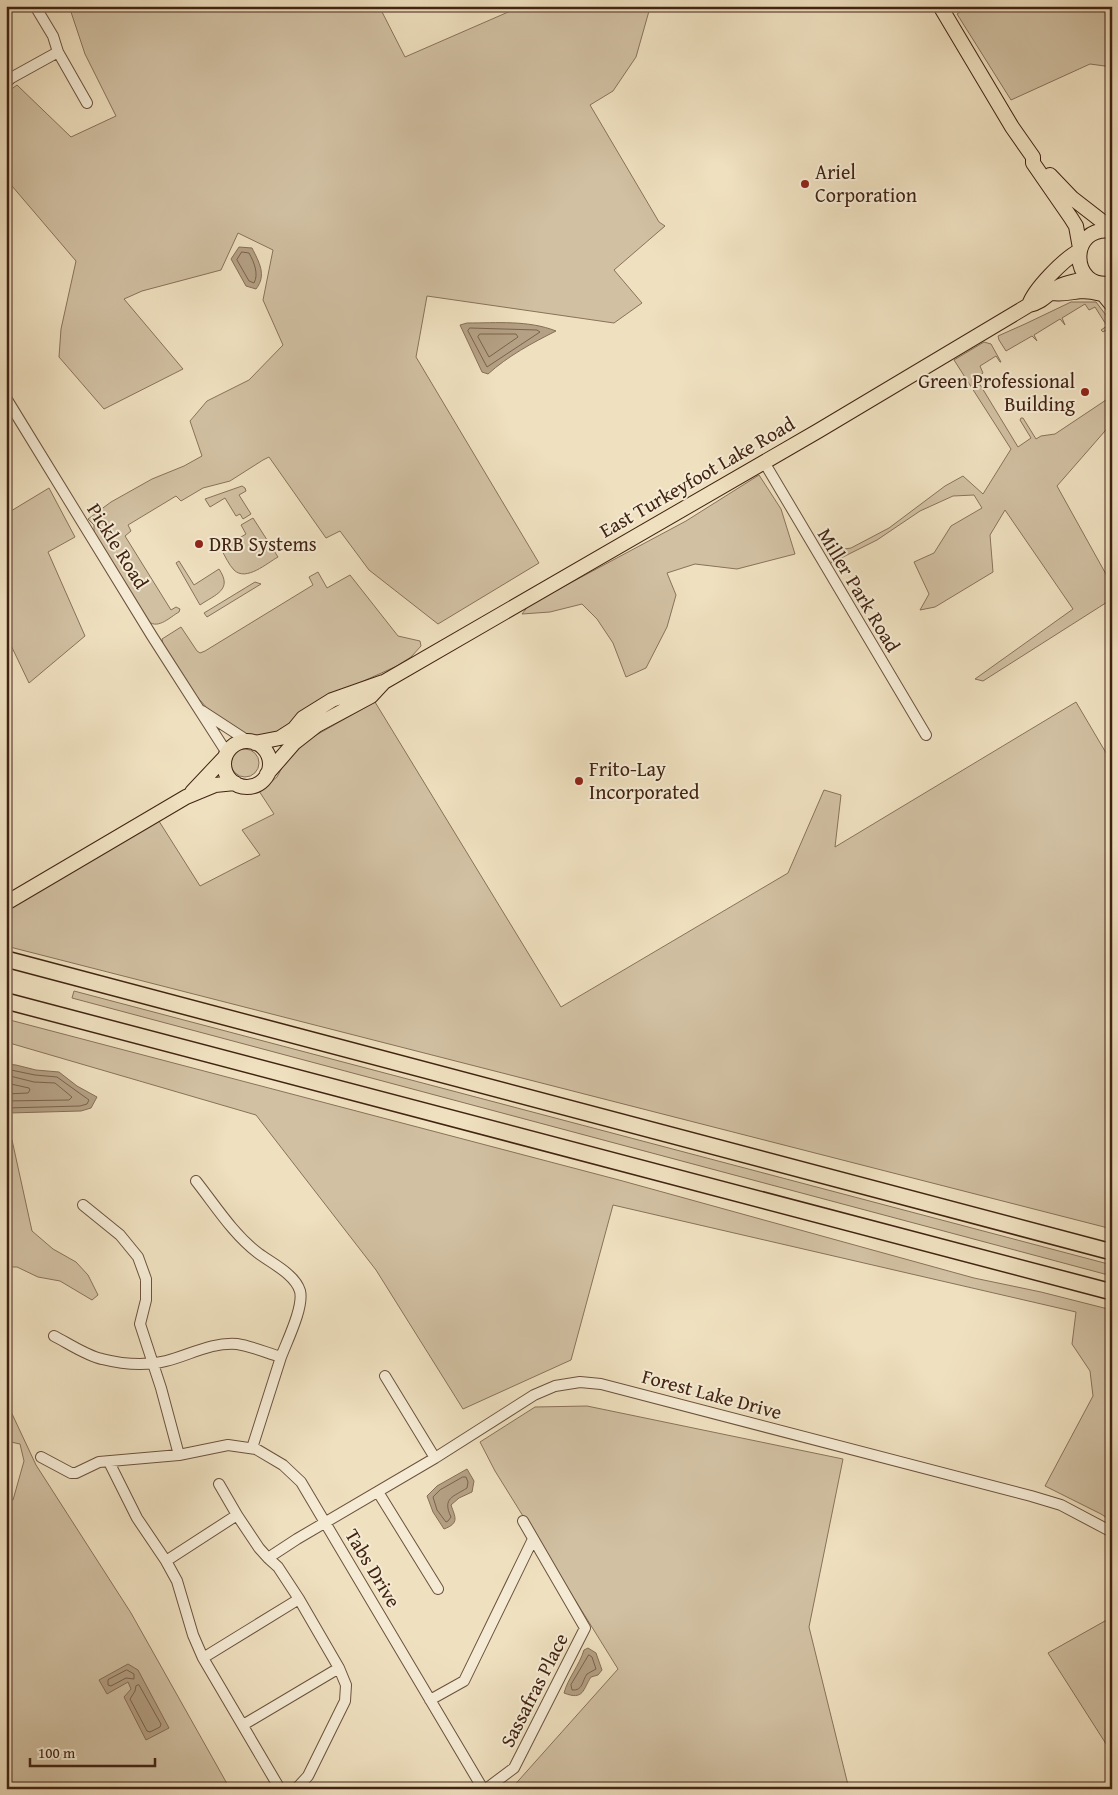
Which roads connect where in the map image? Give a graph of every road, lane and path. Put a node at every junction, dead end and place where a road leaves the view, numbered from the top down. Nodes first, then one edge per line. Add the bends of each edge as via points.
1 (35, 6) edge
2 (940, 6) edge
3 (58, 52) junction
4 (6, 83) edge
5 (87, 102) dead end
6 (1033, 157) junction
7 (1112, 230) edge
8 (1080, 249) junction
9 (1090, 279) junction
10 (1112, 283) edge
11 (1052, 293) junction
12 (1102, 294) junction
13 (1029, 305) junction
14 (1112, 305) edge
15 (6, 398) edge
16 (764, 462) junction
17 (384, 682) junction
18 (201, 711) junction
19 (926, 735) dead end
20 (251, 742) junction
21 (226, 755) junction
22 (267, 774) junction
23 (235, 784) junction
24 (186, 797) junction
25 (6, 903) edge
26 (6, 959) edge
27 (6, 1001) edge
28 (196, 1181) dead end
29 (83, 1205) dead end
30 (1112, 1252) edge
31 (1112, 1292) edge
32 (54, 1336) dead end
33 (281, 1357) junction
34 (153, 1363) junction
35 (386, 1376) dead end
36 (252, 1448) junction
37 (179, 1455) junction
38 (42, 1457) dead end
39 (435, 1458) junction
40 (109, 1462) junction
41 (219, 1484) dead end
42 (378, 1492) junction
43 (237, 1515) junction
44 (523, 1521) dead end
45 (326, 1523) junction
46 (1112, 1532) edge
47 (533, 1539) junction
48 (268, 1558) junction
49 (166, 1561) junction
50 (438, 1590) dead end
51 (299, 1599) junction
52 (203, 1658) junction
53 (339, 1668) junction
54 (430, 1700) junction
55 (243, 1725) junction
56 (280, 1789) edge
57 (296, 1789) edge
58 (484, 1789) edge

1 - 3 street via 53,36
2 - 6 main road
3 - 4 street
3 - 5 street
6 - 7 main road via 1039,159 1072,198
6 - 8 main road via 1033,163 1076,226
7 - 8 main road, East Turkeyfoot Lake Road via 1090,234
8 - 9 main road via 1079,262
8 - 13 main road, East Turkeyfoot Lake Road via 1069,256 1032,296
9 - 10 main road via 1101,284
9 - 11 main road, East Turkeyfoot Lake Road via 1070,281
9 - 12 main road
11 - 12 main road via 1091,291
11 - 13 main road, East Turkeyfoot Lake Road
12 - 14 main road
13 - 16 main road, East Turkeyfoot Lake Road
15 - 18 street, Pickle Road
16 - 17 main road, East Turkeyfoot Lake Road
16 - 19 street, Miller Park Road
17 - 20 main road, East Turkeyfoot Lake Road via 332,700 280,738
17 - 22 main road, East Turkeyfoot Lake Road via 371,696 317,726 294,743
18 - 20 street, Pickle Road
18 - 21 street, Pickle Road
20 - 21 main road via 234,745
20 - 22 main road via 262,746 269,759
21 - 23 main road via 226,772
21 - 24 main road
22 - 23 main road via 250,787
23 - 24 main road via 214,786
24 - 25 main road
26 - 30 highway
27 - 31 highway
28 - 33 street via 236,1232 288,1276 300,1291 300,1303
29 - 34 street via 120,1235 138,1257 146,1279 146,1300 140,1324
32 - 34 street via 99,1359
33 - 34 street via 238,1344 200,1349
33 - 36 street
34 - 37 street
35 - 39 street
36 - 37 street, Tabs Drive via 228,1445
36 - 45 street, Tabs Drive via 283,1465 301,1482
37 - 40 street, Tabs Drive
38 - 40 street, Tabs Drive via 71,1473 99,1462
39 - 42 street, Forest Lake Drive
39 - 46 street, Forest Lake Drive via 534,1395 555,1386 580,1382 602,1384 1031,1496 1061,1505
40 - 49 street via 137,1518
41 - 43 street
42 - 45 street, Forest Lake Drive
42 - 50 street
43 - 48 street
43 - 49 street
44 - 47 street, Sassafras Place
45 - 48 street, Forest Lake Drive
45 - 54 street, Tabs Drive
47 - 54 street via 464,1681
47 - 58 street, Sassafras Place via 585,1628 514,1768
48 - 51 street via 278,1567
49 - 52 street via 177,1581
51 - 52 street
51 - 53 street
52 - 55 street
53 - 55 street
53 - 57 street via 346,1685 345,1701 308,1776
54 - 58 street, Tabs Drive
55 - 56 street

